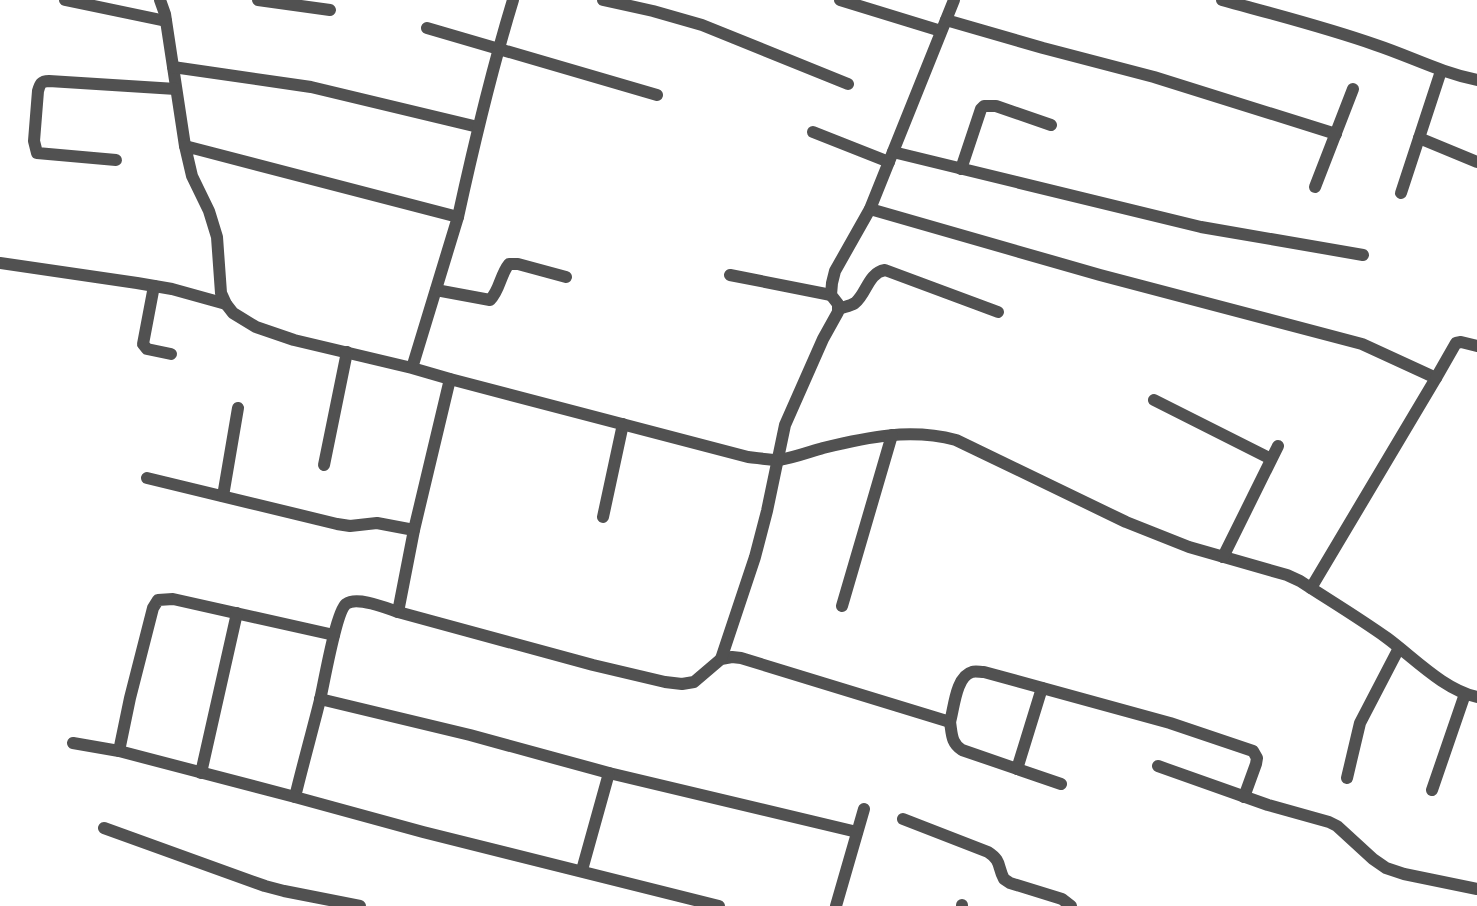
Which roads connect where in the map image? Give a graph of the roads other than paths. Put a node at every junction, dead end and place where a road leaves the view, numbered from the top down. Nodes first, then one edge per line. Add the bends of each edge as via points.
1 (65, 0) edge
2 (160, 0) edge
3 (167, 0) edge
4 (258, 0) edge
5 (513, 0) edge
6 (603, 0) edge
7 (840, 0) edge
8 (954, 0) edge
9 (1222, 0) edge
10 (330, 10) dead end
11 (166, 18) junction
12 (944, 25) junction
13 (427, 28) dead end
14 (498, 49) junction
15 (173, 67) junction
16 (1441, 71) junction
17 (1477, 80) edge
18 (848, 84) dead end
19 (176, 89) junction
20 (1353, 89) dead end
21 (656, 95) dead end
22 (478, 126) junction
23 (1051, 126) dead end
24 (813, 132) dead end
25 (1336, 134) junction
26 (1419, 138) junction
27 (185, 146) junction
28 (891, 157) junction
29 (116, 160) dead end
30 (1477, 162) edge
31 (961, 168) junction
32 (1315, 187) dead end
33 (1400, 192) dead end
34 (870, 209) junction
35 (458, 217) junction
36 (1363, 256) dead end
37 (0, 263) edge
38 (730, 275) dead end
39 (566, 277) dead end
40 (154, 286) junction
41 (436, 290) junction
42 (831, 295) junction
43 (226, 304) junction
44 (839, 309) junction
45 (998, 312) dead end
46 (1477, 346) edge
47 (347, 352) junction
48 (171, 354) dead end
49 (412, 368) junction
50 (1436, 378) junction
51 (450, 379) junction
52 (1154, 400) dead end
53 (238, 408) dead end
54 (623, 424) junction
55 (892, 435) junction
56 (1278, 446) dead end
57 (778, 460) junction
58 (1271, 460) junction
59 (324, 465) dead end
60 (147, 478) dead end
61 (223, 496) junction
62 (603, 516) dead end
63 (414, 530) junction
64 (1223, 557) junction
65 (1311, 588) junction
66 (842, 606) dead end
67 (398, 612) junction
68 (237, 613) junction
69 (334, 635) junction
70 (1399, 648) junction
71 (721, 659) junction
72 (1042, 688) junction
73 (1471, 695) edge
74 (320, 699) junction
75 (950, 722) junction
76 (73, 744) dead end
77 (119, 751) junction
78 (1158, 766) dead end
79 (1017, 769) junction
80 (201, 773) junction
81 (609, 773) junction
82 (1347, 778) dead end
83 (1061, 784) dead end
84 (1432, 790) dead end
85 (295, 797) junction
86 (1244, 797) junction
87 (864, 808) dead end
88 (903, 819) dead end
89 (104, 828) dead end
90 (857, 832) junction
91 (582, 870) junction
92 (1477, 888) edge
93 (360, 906) edge
94 (719, 906) edge
95 (836, 906) edge
96 (1071, 906) edge

1 - 11 street
2 - 11 street
3 - 11 street
4 - 10 street
5 - 14 street
6 - 18 street via 702,25
7 - 12 street
8 - 12 street
9 - 16 street via 1330,29
11 - 15 street
12 - 25 street via 1154,77
12 - 28 street
13 - 14 street
14 - 21 street
14 - 22 street
15 - 19 street
15 - 22 street via 310,87
16 - 17 street
16 - 26 street
19 - 27 street
19 - 29 street via 49,81 40,84 34,142 37,153
20 - 25 street
22 - 35 street
23 - 31 street via 996,106 984,106
24 - 28 street
25 - 32 street
26 - 30 street
26 - 33 street
27 - 35 street
27 - 43 street via 192,176 217,237 221,292
28 - 31 street
28 - 34 street
31 - 36 street via 1201,227
34 - 42 street via 835,270
34 - 50 street via 1100,275 1362,344
35 - 41 street
37 - 40 street
38 - 42 street
39 - 41 street via 509,264 490,300
40 - 43 street
40 - 48 street via 143,344
41 - 49 street
42 - 44 street
43 - 47 street via 233,313 256,327
44 - 45 street via 856,301 874,275 885,270
44 - 57 street via 785,425
46 - 50 street via 1456,343
47 - 49 street
47 - 59 street
49 - 51 street
50 - 65 street
51 - 54 street
51 - 63 street
52 - 58 street
53 - 61 street
54 - 57 street via 748,457
54 - 62 street
55 - 57 street
55 - 64 street via 916,433 956,440 1126,522
55 - 66 street
56 - 58 street
57 - 71 street via 755,557
58 - 64 street
60 - 61 street
61 - 63 street via 337,524 377,523
63 - 67 street
64 - 65 street via 1287,575
65 - 70 street
67 - 69 street via 358,601 348,603 343,608
67 - 71 street via 665,682 694,682
68 - 69 street
68 - 77 street via 173,599 158,600 153,608
68 - 80 street
69 - 74 street
70 - 73 street via 1452,688
70 - 82 street via 1360,723
71 - 75 street via 741,658
72 - 75 street via 984,672 972,672 964,675 960,682
72 - 79 street
72 - 86 street via 1170,723 1253,751 1256,764
73 - 84 street
74 - 81 street
74 - 85 street
75 - 79 street via 955,746
76 - 77 street
77 - 80 street
78 - 86 street
79 - 83 street
80 - 85 street
81 - 90 street
81 - 91 street
85 - 91 street
86 - 92 street via 1329,822 1386,868
87 - 90 street
88 - 96 street via 988,852 995,856 1004,879 1010,883 1062,899
89 - 93 street via 257,883
90 - 95 street
91 - 94 street

